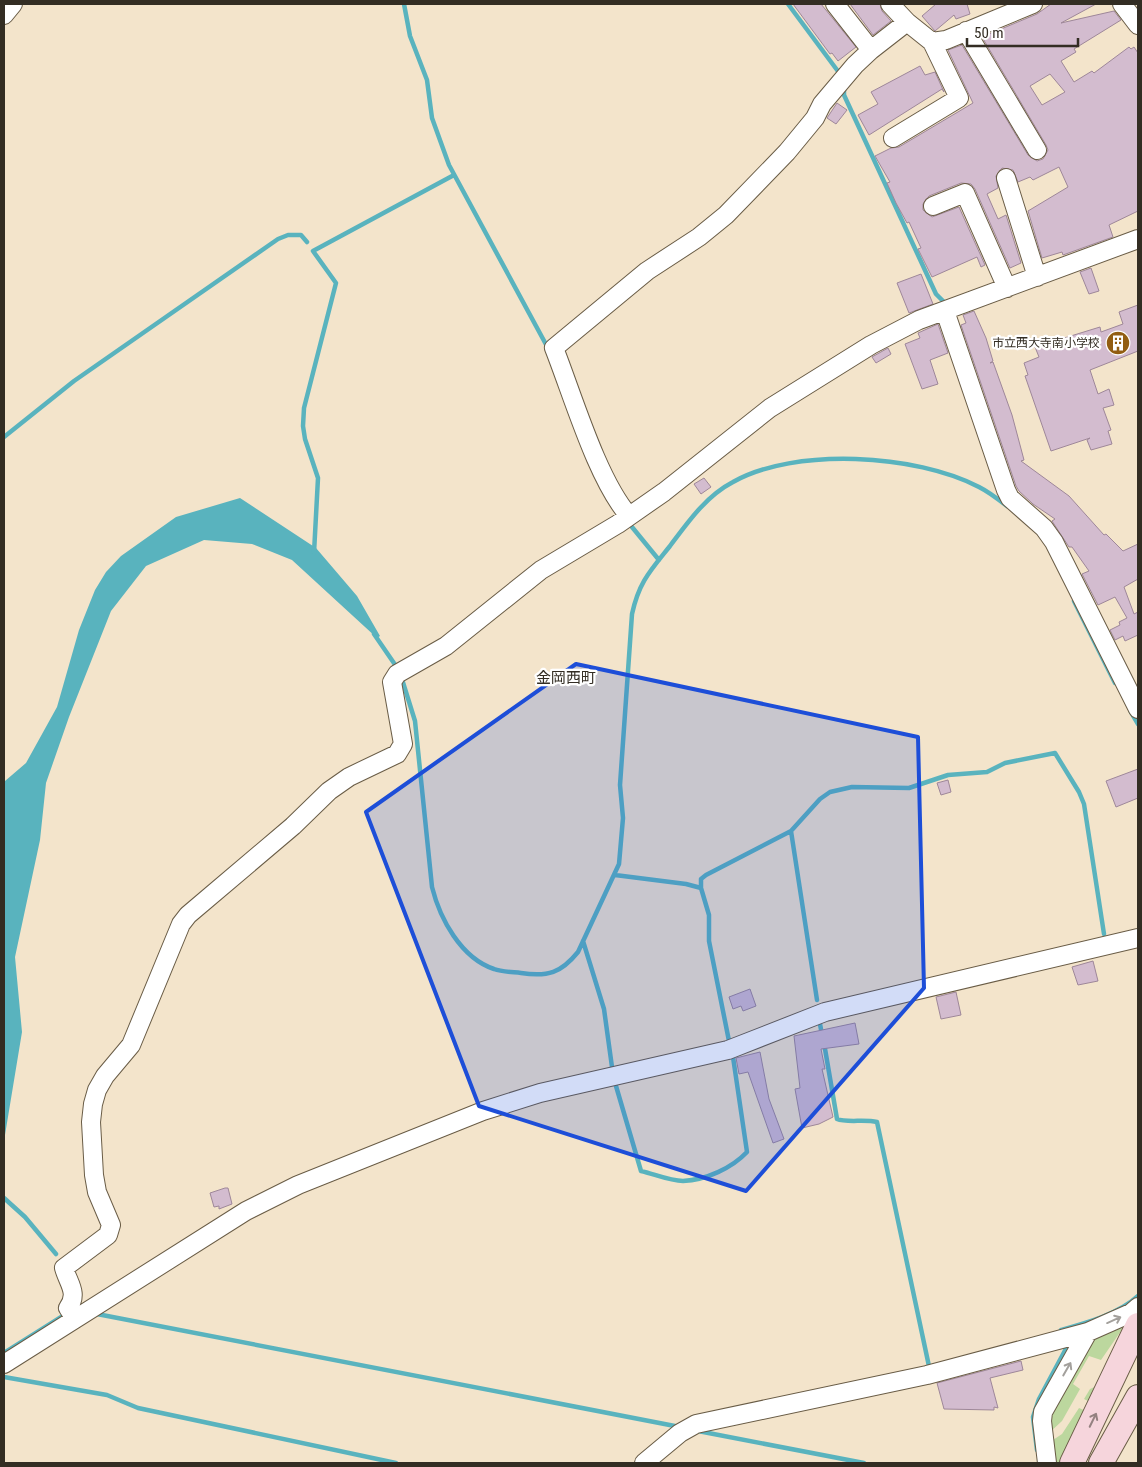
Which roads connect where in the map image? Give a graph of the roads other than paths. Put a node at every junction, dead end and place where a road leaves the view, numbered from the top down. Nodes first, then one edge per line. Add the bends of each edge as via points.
1 (13, 4) edge
2 (835, 4) edge
3 (890, 4) edge
4 (1033, 4) edge
5 (1122, 4) edge
6 (1000, 10) edge
7 (4, 15) edge
8 (907, 22) junction
9 (1138, 25) edge
10 (966, 31) junction
11 (932, 42) junction
12 (871, 50) junction
13 (893, 138) dead end
14 (1037, 150) dead end
15 (1006, 178) dead end
16 (932, 206) dead end
17 (1138, 239) edge
18 (1037, 277) junction
19 (1005, 284) junction
20 (945, 311) junction
21 (629, 516) junction
22 (1138, 709) edge
23 (1138, 938) edge
24 (1138, 1307) edge
25 (71, 1314) junction
26 (1138, 1325) edge
27 (1088, 1332) junction
28 (4, 1364) edge
29 (1138, 1396) edge
30 (1138, 1427) edge
31 (644, 1463) edge
32 (1047, 1463) edge
33 (1072, 1463) edge
34 (1100, 1463) edge
35 (1114, 1463) edge

1 - 7 street
2 - 12 street
3 - 8 street
4 - 6 street
5 - 9 street
6 - 10 street
8 - 11 street
8 - 12 street
10 - 11 street
10 - 14 street
11 - 13 street via 959,98
12 - 21 street via 822,104 787,152 726,215 699,237 646,271 554,348 595,454 620,506
15 - 18 street
16 - 19 street via 965,193
17 - 18 street
18 - 19 street
19 - 20 street
20 - 21 street via 919,320 871,345 770,408
20 - 22 street via 1006,490 1054,542
21 - 25 street via 542,570 446,646 400,672 392,682 404,744 402,749 329,790 293,826 181,924 131,1045 105,1076 93,1104 94,1176 111,1225 108,1235 64,1268 72,1285
23 - 25 street via 825,1012 728,1050 540,1093 484,1111 298,1185 246,1211
27 -> 24 street
25 - 28 street
33 -> 26 main road
27 - 31 street via 927,1376 696,1424
32 -> 27 street via 1042,1421 1044,1412
29 - 34 main road
30 - 35 main road

